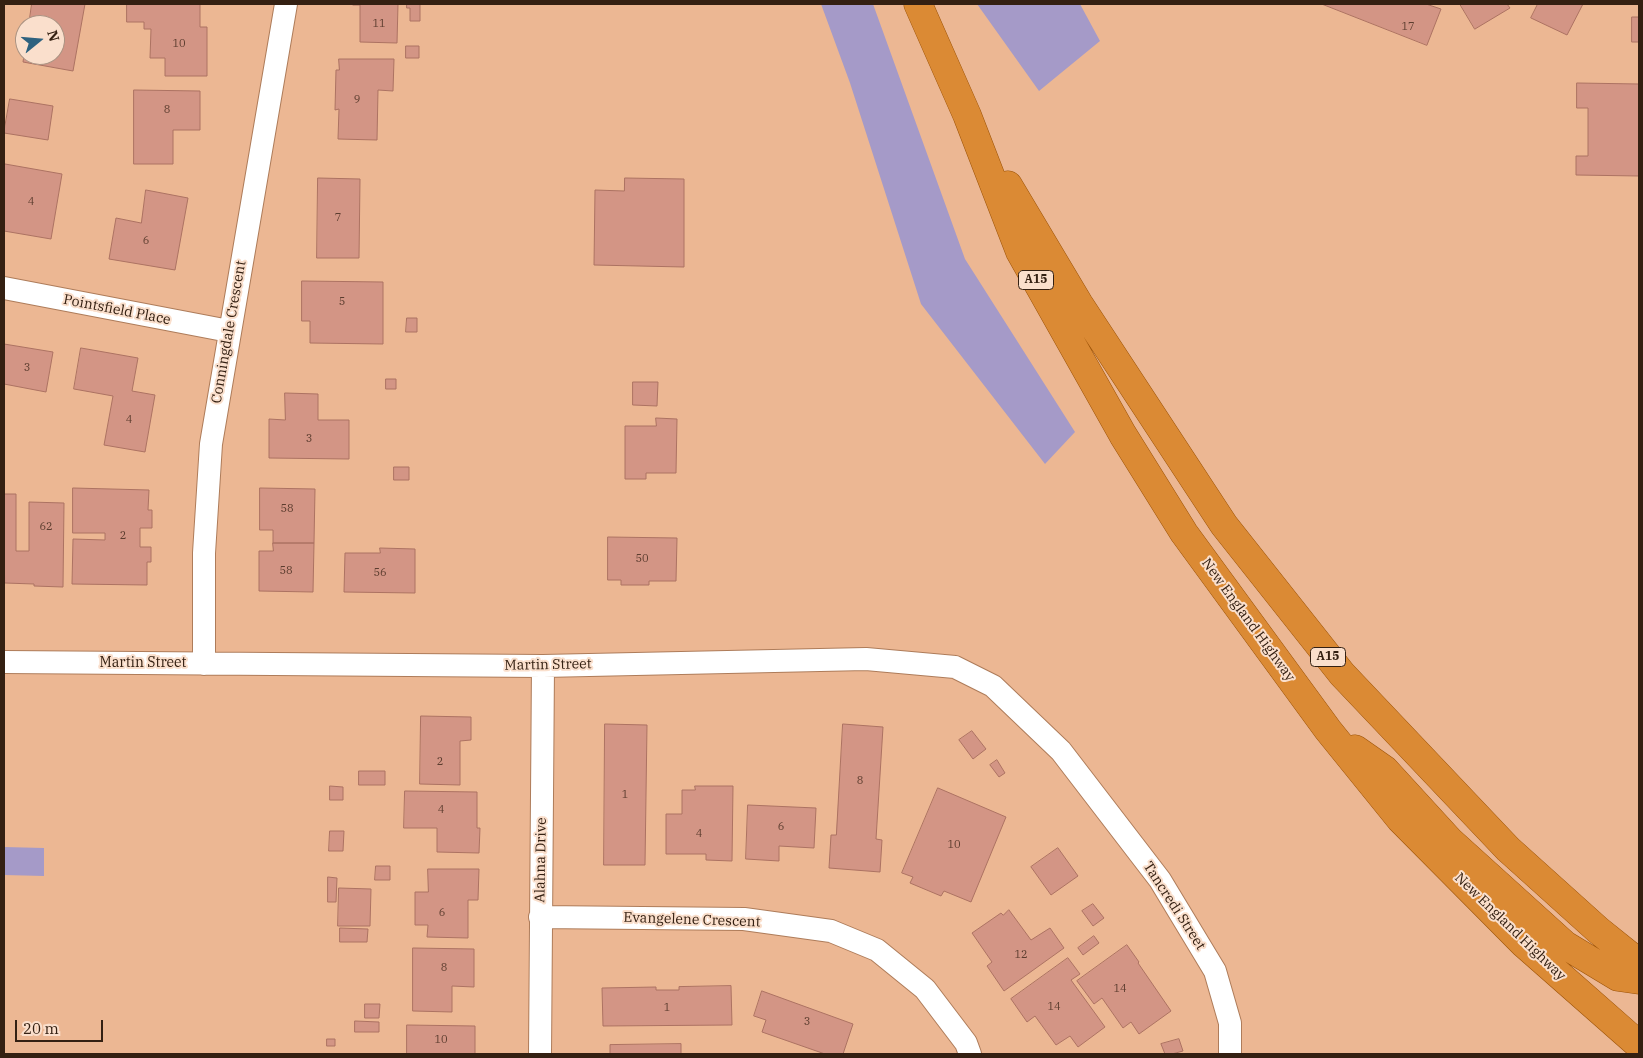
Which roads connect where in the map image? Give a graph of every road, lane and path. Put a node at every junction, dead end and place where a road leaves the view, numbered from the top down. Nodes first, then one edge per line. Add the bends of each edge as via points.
1 (286, 4) edge
2 (918, 4) edge
3 (967, 115) junction
4 (4, 288) edge
5 (229, 331) junction
6 (4, 662) edge
7 (204, 664) junction
8 (543, 666) junction
9 (1328, 730) junction
10 (1061, 751) joint
11 (540, 917) junction
12 (1638, 968) edge
13 (1639, 1045) edge
14 (540, 1054) edge
15 (970, 1054) edge
16 (1230, 1054) edge

1 - 5 street, Conningdale Crescent
2 - 3 highway, New England Highway / A15
3 - 9 highway, New England Highway / A15 via 1020,252 1123,435 1184,533
3 - 12 highway, New England Highway / A15 via 1079,304 1224,525 1304,627 1342,674 1508,849
4 - 5 street, Pointsfield Place
5 - 7 street, Conningdale Crescent via 211,444 204,553
6 - 7 street, Martin Street
7 - 8 street, Martin Street
8 - 10 street, Martin Street via 866,659 955,668 993,686
8 - 11 street, Alahna Drive
9 - 12 highway via 1385,770 1450,841 1565,945 1618,977
9 - 13 highway, New England Highway / A15 via 1400,820 1523,943
10 - 16 street, Tancredi Street via 1160,880 1215,971 1230,1023
11 - 14 street, Alahna Drive
11 - 15 street, Evangelene Crescent via 744,919 831,931 877,950 925,988 966,1043

